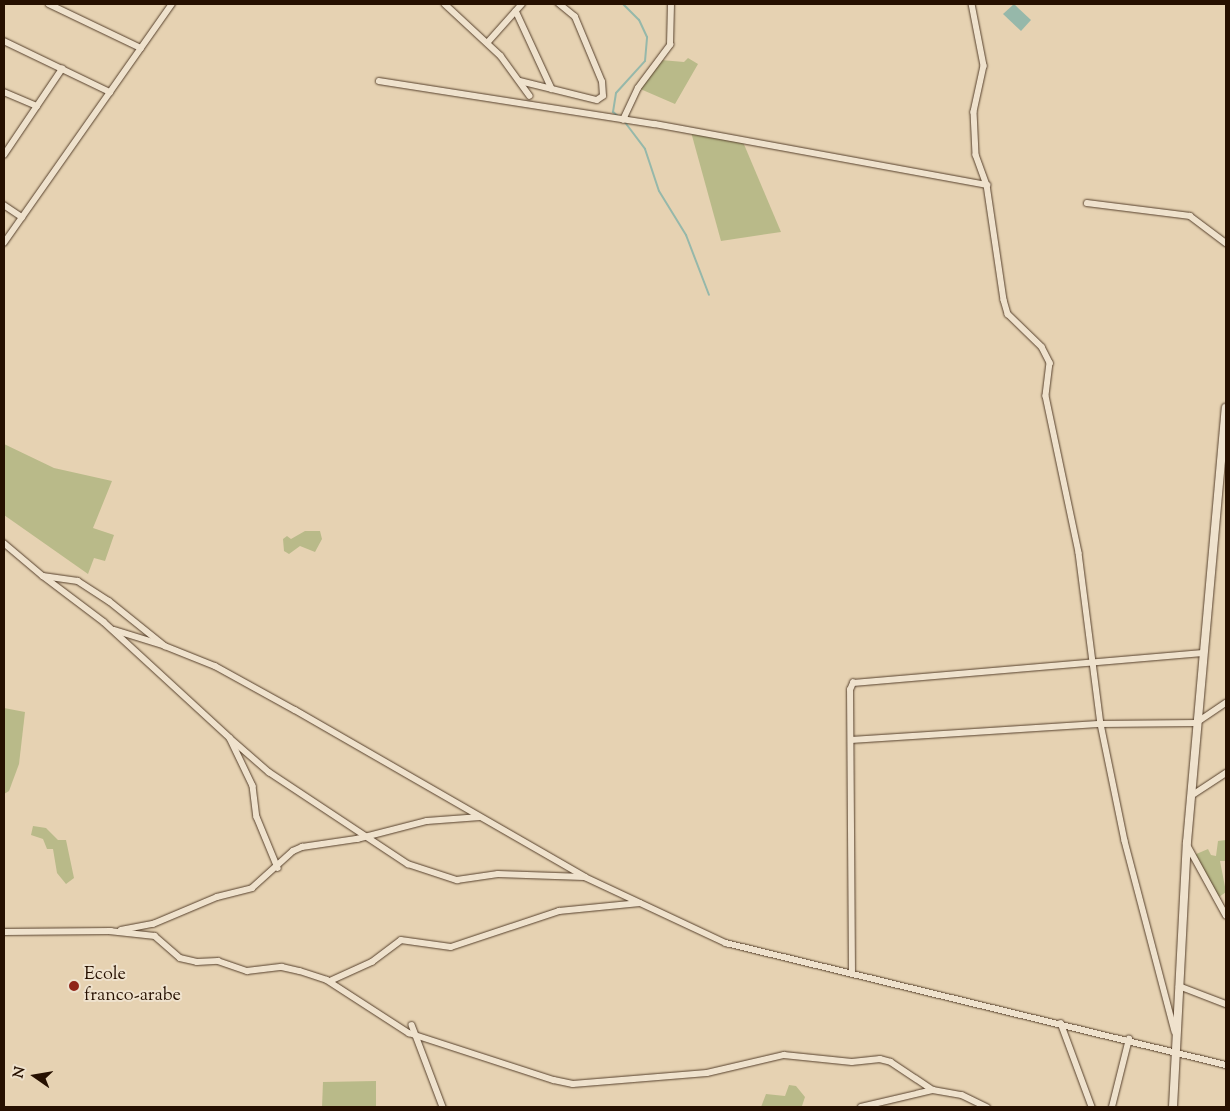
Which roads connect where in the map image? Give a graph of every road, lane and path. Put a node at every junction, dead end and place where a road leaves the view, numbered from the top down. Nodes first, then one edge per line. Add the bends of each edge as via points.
1 (49, 4) edge
2 (171, 4) edge
3 (447, 4) edge
4 (522, 4) edge
5 (559, 4) edge
6 (672, 4) edge
7 (972, 4) edge
8 (516, 11) junction
9 (4, 41) edge
10 (488, 42) junction
11 (141, 48) junction
12 (62, 69) junction
13 (379, 81) dead end
14 (520, 81) junction
15 (552, 89) junction
16 (4, 92) edge
17 (110, 92) junction
18 (530, 96) dead end
19 (37, 106) junction
20 (623, 120) junction
21 (4, 153) edge
22 (987, 185) junction
23 (1087, 203) dead end
24 (4, 206) edge
25 (22, 217) junction
26 (4, 243) edge
27 (1226, 243) edge
28 (1226, 408) edge
29 (4, 543) edge
30 (44, 576) junction
31 (109, 628) junction
32 (165, 646) junction
33 (1203, 653) junction
34 (1092, 665) junction
35 (1226, 704) edge
36 (1196, 723) junction
37 (1101, 724) junction
38 (230, 738) junction
39 (851, 740) junction
40 (1226, 773) edge
41 (1190, 796) junction
42 (480, 818) junction
43 (367, 837) junction
44 (1187, 842) junction
45 (278, 868) junction
46 (585, 877) junction
47 (642, 903) junction
48 (1226, 915) edge
49 (4, 932) edge
50 (109, 932) junction
51 (852, 973) junction
52 (327, 980) junction
53 (1179, 986) junction
54 (1226, 1004) edge
55 (1061, 1023) junction
56 (412, 1025) dead end
57 (415, 1035) junction
58 (1178, 1038) junction
59 (1130, 1039) junction
60 (1177, 1051) junction
61 (1226, 1066) edge
62 (933, 1090) junction
63 (443, 1107) edge
64 (860, 1107) edge
65 (987, 1107) edge
66 (1092, 1107) edge
67 (1112, 1107) edge
68 (1174, 1107) edge

1 - 11 street
2 - 11 street
3 - 10 street
4 - 8 street
5 - 15 street via 575,17 604,89 601,100
6 - 20 street via 670,45 638,88
7 - 22 street via 984,66 974,112 976,155
8 - 10 street
8 - 15 street
9 - 12 street
10 - 14 street
11 - 17 street
12 - 17 street
12 - 19 street
13 - 20 street
14 - 15 street
14 - 18 street
16 - 19 street
17 - 25 street
19 - 21 street
20 - 22 street
22 - 34 street via 1008,314 1042,346 1050,363 1046,396 1079,553
23 - 27 street via 1190,216
24 - 25 street
25 - 26 street
28 - 33 main road
29 - 30 street
30 - 31 street
30 - 32 street via 78,581
31 - 32 street
31 - 38 street
32 - 42 street via 215,666
33 - 34 street
33 - 36 main road
34 - 37 street
34 - 39 street via 859,679 850,690
35 - 36 street
36 - 37 street
36 - 41 main road
37 - 39 street
37 - 58 street via 1124,841
38 - 43 street via 269,772
38 - 45 street via 253,786 257,817
39 - 51 street
40 - 41 street
41 - 44 main road
42 - 43 street via 427,821
42 - 46 street
43 - 45 street via 302,847 293,851
43 - 46 street via 408,864 457,880 498,874
44 - 48 street
44 - 53 main road
45 - 50 street via 252,888 217,897 140,928
46 - 47 street
47 - 51 street via 737,947
47 - 52 street via 559,911 451,947 401,940 372,962 336,981
49 - 50 street
50 - 52 street via 155,936 180,958 197,962 218,961 246,971 282,967
51 - 55 street
52 - 57 street via 386,1022
53 - 54 street
53 - 58 main road
55 - 59 street
55 - 66 street
56 - 57 street
57 - 62 street via 436,1045 460,1048 573,1084 707,1074 784,1056 852,1062 880,1059 891,1062
57 - 63 street
58 - 60 main road
59 - 60 street
59 - 67 street
60 - 61 street
60 - 68 main road
62 - 64 street
62 - 65 street via 962,1095

